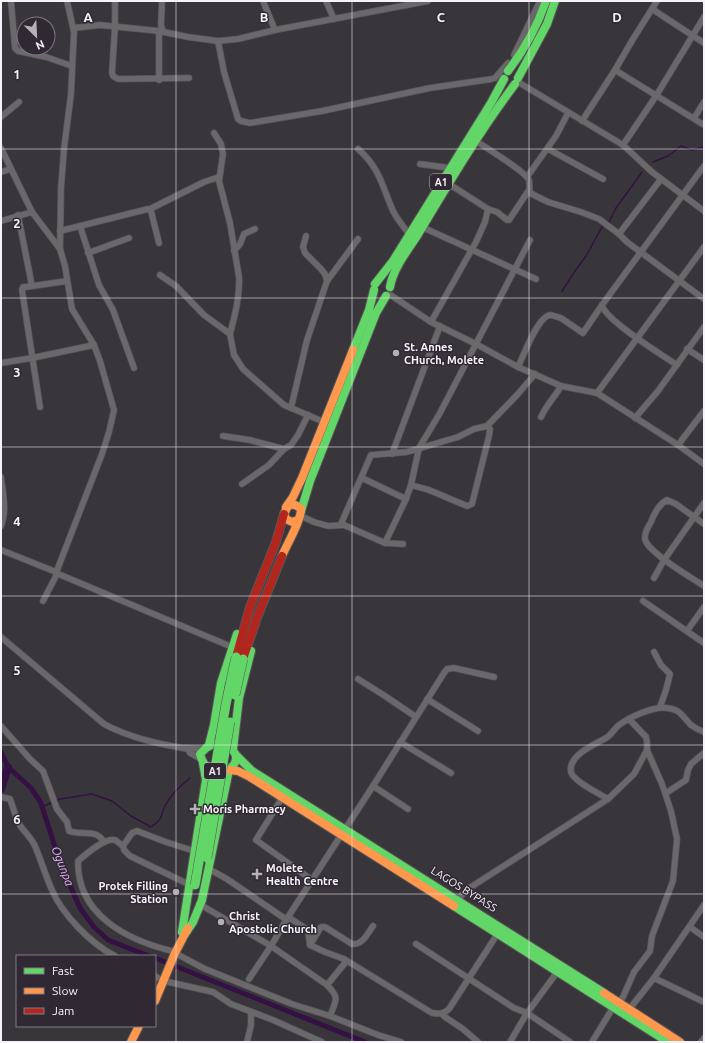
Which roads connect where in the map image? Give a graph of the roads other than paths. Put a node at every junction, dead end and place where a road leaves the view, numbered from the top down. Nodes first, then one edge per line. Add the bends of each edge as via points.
1 (11, 1) edge
2 (67, 1) edge
3 (115, 1) edge
4 (162, 1) edge
5 (263, 1) edge
6 (326, 1) edge
7 (428, 1) edge
8 (540, 1) edge
9 (546, 1) edge
10 (555, 1) edge
11 (657, 1) edge
12 (652, 9) junction
13 (704, 17) edge
14 (334, 19) junction
15 (116, 26) junction
16 (74, 28) junction
17 (275, 30) junction
18 (161, 31) junction
19 (693, 36) junction
20 (218, 41) junction
21 (704, 43) edge
22 (72, 66) junction
23 (615, 70) junction
24 (506, 75) junction
25 (189, 78) dead end
26 (159, 80) junction
27 (517, 81) junction
28 (656, 96) junction
29 (20, 102) dead end
30 (704, 102) edge
31 (568, 113) junction
32 (1, 116) edge
33 (694, 118) junction
34 (582, 121) junction
35 (704, 125) edge
36 (214, 132) dead end
37 (476, 141) junction
38 (623, 145) junction
39 (1, 148) edge
40 (358, 149) dead end
41 (548, 149) junction
42 (420, 164) dead end
43 (704, 166) edge
44 (450, 168) junction
45 (11, 169) junction
46 (1, 172) edge
47 (219, 177) junction
48 (527, 177) junction
49 (603, 179) dead end
50 (661, 179) junction
51 (449, 184) junction
52 (529, 190) junction
53 (683, 194) junction
54 (150, 209) junction
55 (488, 209) junction
56 (704, 211) edge
57 (32, 212) junction
58 (18, 215) junction
59 (1, 221) edge
60 (80, 226) junction
61 (422, 227) junction
62 (255, 229) dead end
63 (60, 231) junction
64 (409, 234) junction
65 (619, 234) junction
66 (306, 236) dead end
67 (129, 238) dead end
68 (358, 239) dead end
69 (530, 240) dead end
70 (159, 243) dead end
71 (704, 247) edge
72 (60, 249) junction
73 (472, 249) junction
74 (234, 251) junction
75 (640, 252) junction
76 (88, 253) junction
77 (514, 269) junction
78 (160, 276) dead end
79 (536, 279) dead end
80 (679, 280) junction
81 (67, 281) junction
82 (327, 281) junction
83 (32, 286) junction
84 (375, 287) junction
85 (388, 292) junction
86 (704, 299) edge
87 (602, 305) junction
88 (431, 322) junction
89 (440, 326) junction
90 (704, 327) edge
91 (230, 334) junction
92 (637, 338) junction
93 (476, 344) junction
94 (94, 345) junction
95 (687, 349) junction
96 (32, 358) junction
97 (704, 360) edge
98 (1, 363) edge
99 (677, 365) junction
100 (518, 367) junction
101 (134, 368) dead end
102 (535, 374) junction
103 (560, 386) junction
104 (597, 393) junction
105 (40, 407) dead end
106 (291, 408) junction
107 (704, 411) edge
108 (308, 415) junction
109 (541, 417) dead end
110 (635, 418) junction
111 (324, 422) junction
112 (488, 426) junction
113 (224, 436) dead end
114 (678, 446) junction
115 (419, 448) junction
116 (284, 449) junction
117 (392, 454) junction
118 (704, 464) edge
119 (1, 477) edge
120 (362, 478) junction
121 (242, 484) dead end
122 (411, 485) junction
123 (406, 499) junction
124 (704, 503) edge
125 (285, 510) junction
126 (300, 516) junction
127 (694, 517) junction
128 (341, 524) junction
129 (704, 524) edge
130 (1, 526) edge
131 (384, 543) junction
132 (403, 544) dead end
133 (1, 550) edge
134 (664, 560) junction
135 (56, 573) junction
136 (654, 578) dead end
137 (704, 586) edge
138 (43, 601) dead end
139 (643, 601) dead end
140 (255, 607) junction
141 (704, 607) edge
142 (687, 631) junction
143 (1, 637) edge
144 (704, 644) edge
145 (232, 647) junction
146 (654, 652) dead end
147 (494, 678) dead end
148 (358, 679) dead end
149 (426, 699) junction
150 (660, 707) junction
151 (416, 717) junction
152 (629, 719) junction
153 (1, 726) edge
154 (478, 731) dead end
155 (704, 732) edge
156 (400, 742) junction
157 (176, 747) junction
158 (206, 747) junction
159 (188, 749) junction
160 (647, 750) junction
161 (235, 752) junction
162 (704, 753) edge
163 (202, 761) junction
164 (230, 770) junction
165 (451, 773) dead end
166 (373, 786) junction
167 (666, 792) junction
168 (1, 797) edge
169 (282, 798) junction
170 (608, 799) junction
171 (408, 808) dead end
172 (200, 819) junction
173 (343, 832) junction
174 (104, 842) junction
175 (123, 846) junction
176 (191, 850) junction
177 (209, 869) junction
178 (312, 880) junction
179 (193, 884) junction
180 (458, 900) junction
181 (704, 905) edge
182 (201, 906) junction
183 (287, 919) junction
184 (373, 926) dead end
185 (690, 927) junction
186 (498, 932) junction
187 (183, 933) junction
188 (704, 937) edge
189 (416, 944) dead end
190 (310, 945) junction
191 (271, 946) junction
192 (173, 954) junction
193 (112, 955) edge
194 (344, 959) junction
195 (558, 971) junction
196 (161, 978) edge
197 (468, 978) junction
198 (654, 978) junction
199 (249, 979) dead end
200 (327, 985) junction
201 (156, 989) edge
202 (156, 997) edge
203 (704, 1002) edge
204 (616, 1004) junction
205 (628, 1011) junction
206 (251, 1012) junction
207 (527, 1013) junction
208 (442, 1014) junction
209 (330, 1016) junction
210 (138, 1027) edge
211 (144, 1027) edge
212 (704, 1038) edge
213 (131, 1042) edge
214 (137, 1042) edge
215 (247, 1042) edge
216 (322, 1042) edge
217 (402, 1042) edge
218 (478, 1042) edge
219 (510, 1042) edge
220 (570, 1042) edge
221 (592, 1042) edge
222 (668, 1042) edge
223 (680, 1042) edge
224 (701, 1042) edge

1 - 22 street via 15,48
2 - 16 street
3 - 15 street
4 - 18 street
5 - 17 street
6 - 14 street
7 - 14 street
8 - 20 street via 512,59 492,79 430,88 250,124 238,119
9 - 24 main road, A1 via 526,47
10 - 27 main road, A1 via 547,24
11 - 12 street
12 - 19 street
12 - 23 street
13 - 19 street
14 - 17 street
15 - 16 street
15 - 18 street
15 - 26 street via 113,76 118,79
16 - 22 street
17 - 20 street
18 - 20 street
18 - 26 street
19 - 21 street
19 - 28 street
22 - 63 street via 61,188
23 - 28 street
23 - 34 street
24 - 27 main road via 505,83 508,85
24 - 44 main road, A1
25 - 26 street
27 - 31 street
27 - 37 main road, A1
28 - 33 street
28 - 38 street
29 - 32 street
30 - 33 street
31 - 34 street
31 - 41 street
33 - 35 street
34 - 38 street
36 - 47 street via 223,154
37 - 48 street
37 - 51 main road, A1
38 - 50 street
39 - 45 street
40 - 64 street via 368,157 379,174 393,210
41 - 48 street
41 - 49 street
42 - 44 street
43 - 53 street
44 - 64 main road, A1
45 - 46 street
45 - 57 street
47 - 54 street
47 - 74 street
48 - 52 street via 530,182
50 - 53 street
50 - 65 street
51 - 55 street
51 - 61 main road, A1
52 - 55 street via 509,220
52 - 65 street via 530,193 548,202 599,219
53 - 56 street
53 - 75 street
54 - 60 street
54 - 70 street
55 - 73 street via 485,222
57 - 58 street
57 - 72 street
58 - 59 street
58 - 83 street
60 - 63 street
60 - 76 street
61 - 73 street
61 - 85 main road, A1 via 394,274
62 - 74 street via 244,234
63 - 72 street
64 - 84 main road, A1
65 - 75 street
66 - 82 street via 303,246 305,253 325,274
67 - 76 street
68 - 82 street
69 - 77 street
71 - 80 street
72 - 81 street
73 - 77 street
73 - 88 street
74 - 91 street via 239,285
75 - 80 street
75 - 87 street
76 - 101 street via 99,285 113,310
77 - 79 street
77 - 93 street
78 - 91 street via 176,286 204,315
80 - 86 street
80 - 92 street
81 - 83 street
81 - 94 street via 72,309
82 - 106 street via 307,340
83 - 96 street via 22,290
84 - 85 main road via 379,297
84 - 85 main road via 384,282
84 - 111 main road, A1 via 366,319
85 - 88 street
85 - 126 main road, A1 via 376,313 310,481
87 - 92 street via 605,312
87 - 100 street via 583,333 561,318 551,315 544,317
88 - 89 street
89 - 93 street
89 - 117 street
90 - 95 street
91 - 106 street via 234,355 243,369 277,400
92 - 99 street
92 - 104 street
93 - 100 street
93 - 115 street
94 - 96 street
94 - 135 street via 114,410 113,419
95 - 97 street
95 - 99 street
96 - 98 street
96 - 105 street
99 - 110 street
100 - 102 street
102 - 103 street
102 - 112 street
103 - 104 street
103 - 109 street
104 - 110 street
106 - 108 street
107 - 114 street
108 - 111 street
108 - 116 street via 291,445
110 - 114 street
111 - 125 main road, A1 via 298,488
112 - 115 street
112 - 122 street via 489,436 472,504 467,506
113 - 116 street
114 - 118 street
115 - 117 street
115 - 122 street
116 - 121 street via 269,465
117 - 120 street via 371,455
119 - 130 street via 5,503
120 - 123 street
120 - 128 street
122 - 123 street
123 - 131 street
124 - 127 street
125 - 126 main road via 293,504 299,506
125 - 126 main road via 286,519 289,521 295,522
125 - 140 main road, A1
126 - 128 street via 328,526
126 - 140 main road, A1
127 - 129 street
127 - 134 street
127 - 134 street via 671,501 662,503 645,538 648,546
128 - 131 street
131 - 132 street
133 - 135 street
134 - 136 street
134 - 137 street
135 - 138 street
135 - 145 street
139 - 142 street
140 - 145 main road via 240,625
140 - 161 main road via 257,632 240,698
140 - 179 main road, A1, bridge via 226,704
141 - 142 street
142 - 144 street
143 - 157 street via 104,724 134,737
145 - 158 main road via 220,690 213,734
146 - 150 street via 670,674
147 - 149 street via 454,668 447,669
148 - 151 street
149 - 151 street
149 - 154 street
150 - 152 street
150 - 155 street via 675,709 690,724
151 - 156 street
152 - 160 street via 646,736
152 - 170 street via 588,748 572,764 571,772 574,778
153 - 174 street via 43,771 57,809 67,822 70,832 96,834
156 - 165 street
156 - 166 street
157 - 158 street
157 - 159 street
158 - 161 main road via 220,744
158 - 163 main road via 200,754
159 - 163 street
159 - 172 street via 190,756 198,762 202,776
160 - 167 street
160 - 170 street via 634,774
161 - 164 main road via 237,760
161 - 173 main road, LAGOS BYPASS via 252,771
162 - 167 street via 691,764 686,780
163 - 164 main road via 213,771
163 - 172 main road via 206,780
164 - 169 main road, LAGOS BYPASS via 243,774
164 - 177 main road
166 - 171 street
166 - 173 street
167 - 204 street via 677,834 672,881 652,936 650,951 634,972 623,997
168 - 193 street via 9,798 18,822 31,838 60,904 89,938
169 - 173 main road, LAGOS BYPASS
169 - 178 street via 256,840
170 - 180 street via 471,887
172 - 176 street
172 - 179 main road
173 - 178 street
173 - 180 main road, LAGOS BYPASS
173 - 186 main road, LAGOS BYPASS
174 - 175 street via 115,840
174 - 192 street via 78,861 79,880 87,899 107,922 119,931
175 - 176 street via 132,833 138,831
175 - 179 street via 130,856
176 - 179 street
177 - 182 main road
177 - 183 street
178 - 183 street
179 - 187 main road, A1
180 - 204 main road, LAGOS BYPASS
181 - 185 street
182 - 187 main road via 193,922
182 - 191 street
183 - 190 street via 308,930
183 - 191 street
184 - 190 street via 362,942 356,944 321,926
185 - 188 street
185 - 198 street
186 - 195 main road, LAGOS BYPASS
186 - 197 street
187 - 192 main road, A1
189 - 197 street
190 - 194 street
191 - 199 street
191 - 200 street
192 - 196 main road, A1
192 - 209 street via 292,1004
194 - 200 street via 345,964
194 - 208 street via 432,1012
195 - 204 main road, LAGOS BYPASS
195 - 207 street
196 - 201 main road, A1
196 - 202 main road, A1
196 - 206 street via 213,992
197 - 207 street via 514,1008
197 - 208 street via 449,1009
198 - 203 street
198 - 205 street
200 - 209 street via 336,998
204 - 205 main road, LAGOS BYPASS
204 - 221 street
205 - 222 main road, LAGOS BYPASS
205 - 223 main road, LAGOS BYPASS
206 - 215 street
206 - 216 street
207 - 219 street
207 - 220 street
208 - 218 street
209 - 217 street via 359,1029
210 - 213 main road
211 - 214 main road
212 - 224 street

